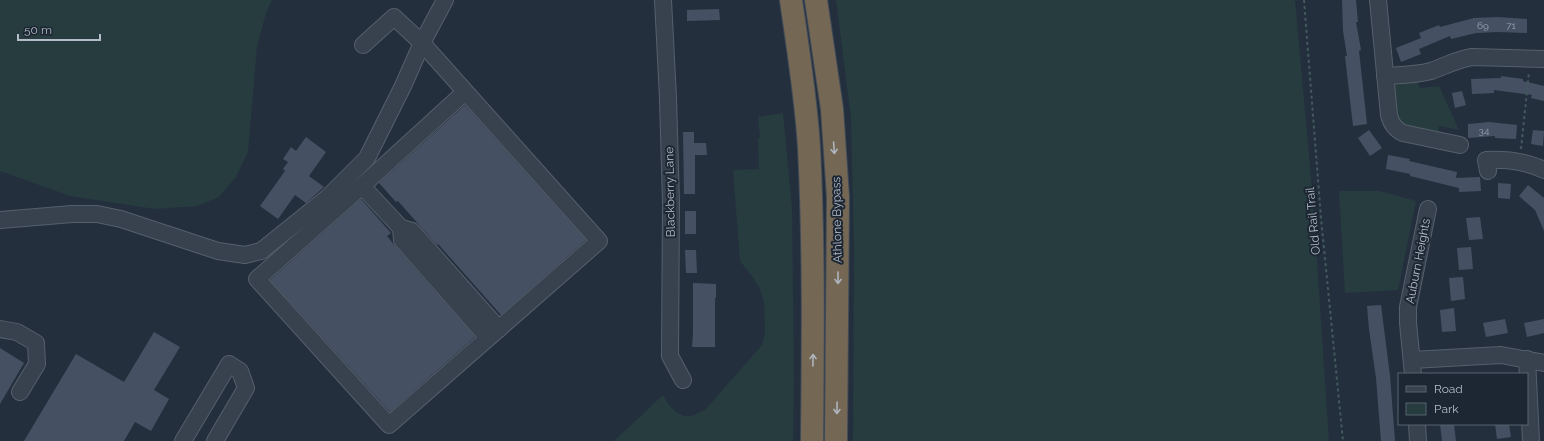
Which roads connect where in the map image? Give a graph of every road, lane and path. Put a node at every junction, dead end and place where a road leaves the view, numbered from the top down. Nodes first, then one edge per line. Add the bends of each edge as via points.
1 (445, 0) edge
2 (663, 0) edge
3 (778, 0) edge
4 (790, 0) edge
5 (816, 0) edge
6 (824, 0) edge
7 (1304, 0) edge
8 (1378, 0) edge
9 (422, 44) junction
10 (363, 45) dead end
11 (1537, 59) edge
12 (1385, 76) junction
13 (465, 92) junction
14 (832, 109) junction
15 (1460, 145) dead end
16 (1520, 162) junction
17 (1544, 170) edge
18 (1488, 171) dead end
19 (362, 186) junction
20 (1428, 209) dead end
21 (0, 220) edge
22 (814, 289) junction
23 (0, 329) edge
24 (493, 334) junction
25 (1527, 359) junction
26 (1544, 363) edge
27 (1412, 367) edge
28 (1528, 373) edge
29 (683, 380) dead end
30 (1528, 380) edge
31 (20, 392) dead end
32 (1417, 425) edge
33 (183, 441) edge
34 (215, 441) edge
35 (812, 441) edge
36 (836, 441) edge
37 (1343, 441) edge
38 (1418, 441) edge
39 (1531, 441) edge

1 - 9 street
2 - 29 street, Blackberry Lane via 671,196 670,356
3 - 22 highway via 796,108
4 - 22 highway, Athlone Bypass via 800,56 809,146
5 - 14 highway, Athlone Bypass
6 - 14 highway via 832,57
7 - 37 path, Old Rail Trail
8 - 12 street
9 - 10 street via 394,17
9 - 13 street
9 - 21 street via 367,158 328,198 261,251 245,255 218,251 121,219 97,214
11 - 12 street via 1462,58 1431,71
11 - 16 path
12 - 15 street via 1389,115 1395,128 1403,133
13 - 19 street
13 - 24 street via 599,241
14 -> 36 highway, Athlone Bypass via 838,198
16 - 17 street
16 - 18 street via 1504,159 1486,160
19 - 24 street via 401,228 402,240 454,289
19 - 24 street via 257,279 389,425
20 - 27 street, Auburn Heights via 1408,307
35 -> 22 highway, Athlone Bypass
23 - 31 street via 17,332 36,343 37,364
25 - 26 street, Auburn Heights
25 - 27 street, Auburn Heights via 1501,355
25 - 28 street
30 - 39 street
32 - 38 street
33 - 34 street via 229,364 240,371 246,388

